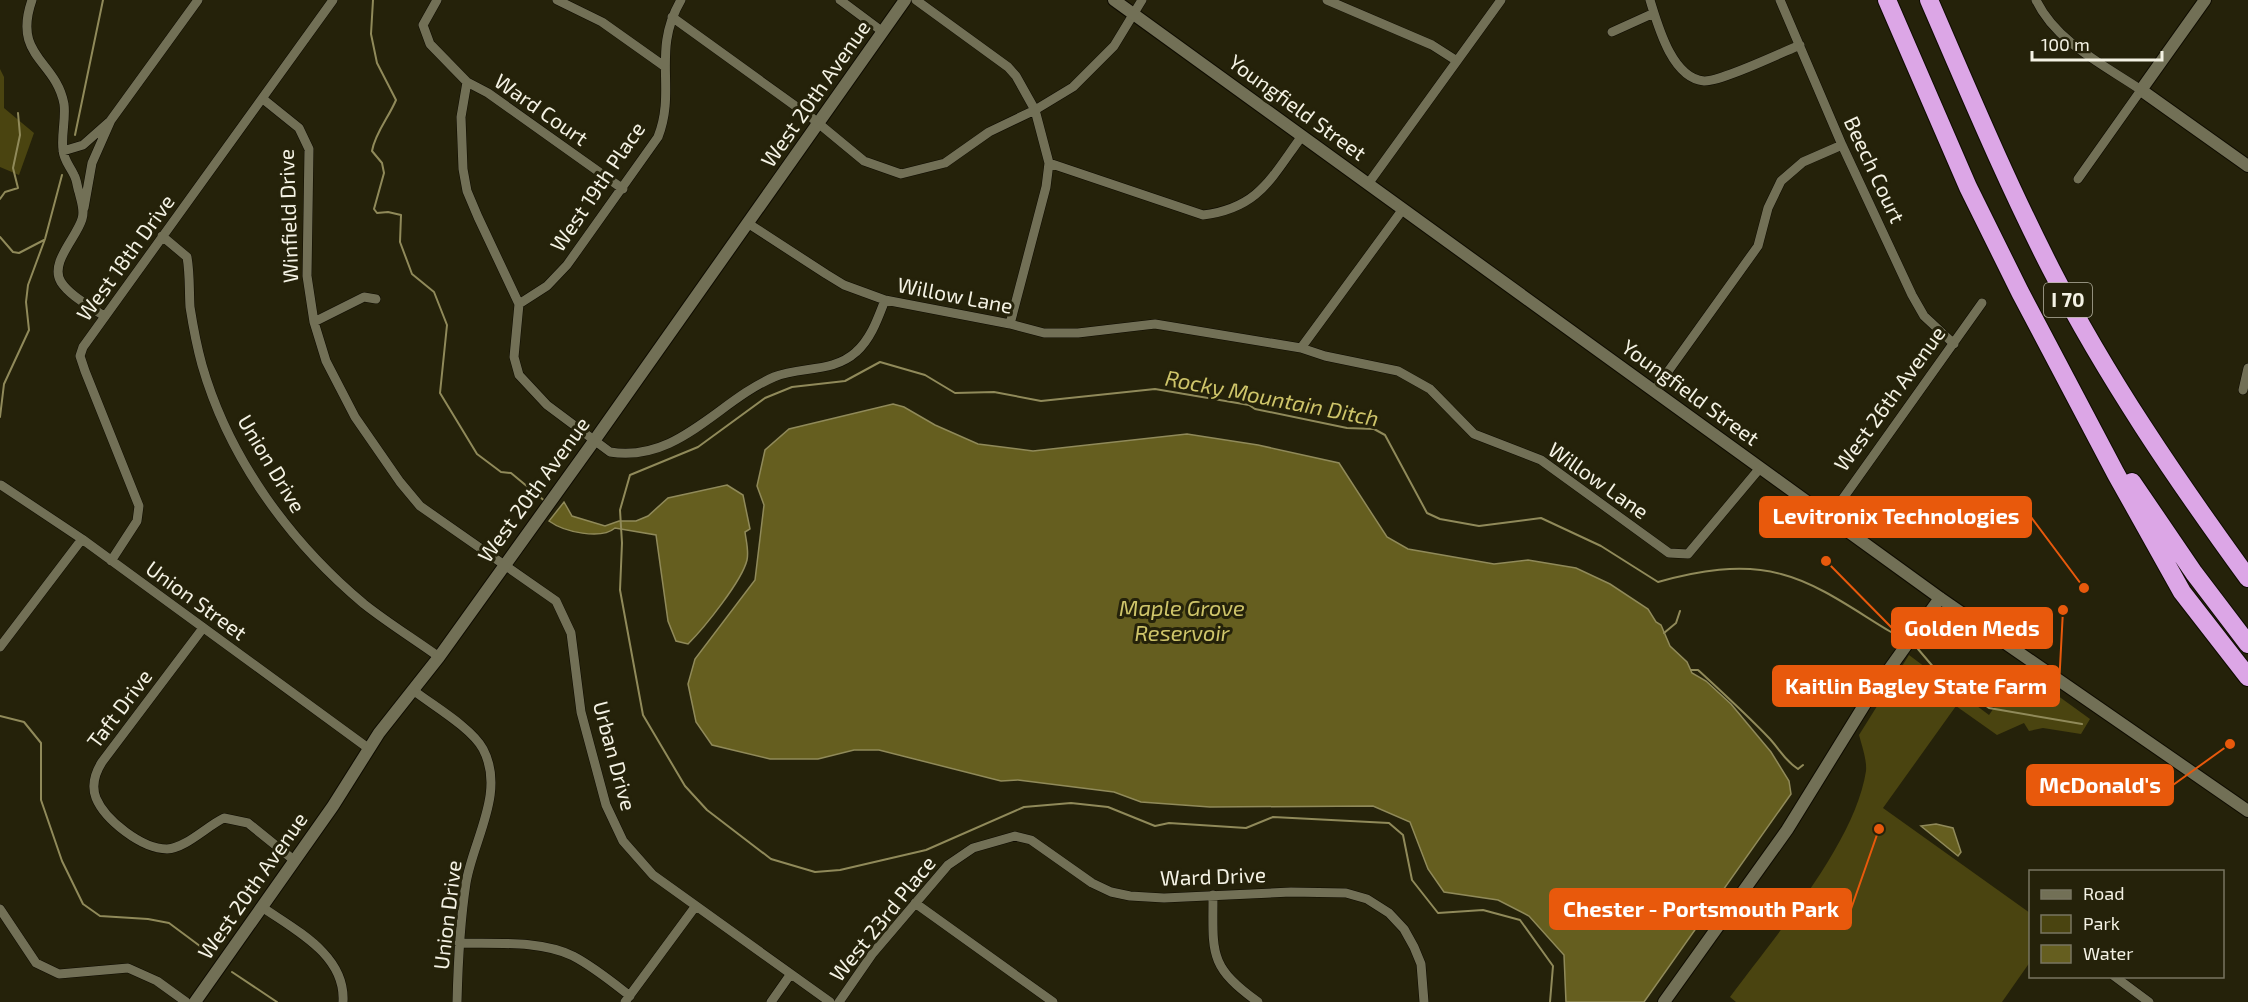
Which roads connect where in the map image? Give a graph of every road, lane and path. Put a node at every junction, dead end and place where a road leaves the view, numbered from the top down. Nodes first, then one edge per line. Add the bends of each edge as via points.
1 (32, 0) edge
2 (198, 0) edge
3 (333, 0) edge
4 (437, 0) edge
5 (557, 0) edge
6 (681, 0) edge
7 (840, 0) edge
8 (905, 0) edge
9 (916, 0) edge
10 (1114, 0) edge
11 (1142, 0) edge
12 (1327, 0) edge
13 (1502, 0) edge
14 (1650, 0) edge
15 (1780, 0) edge
16 (1887, 0) edge
17 (1929, 0) edge
18 (2036, 0) edge
19 (2204, 0) edge
20 (1133, 13) junction
21 (1654, 13) junction
22 (672, 17) junction
23 (883, 32) junction
24 (1612, 32) dead end
25 (1800, 45) junction
26 (1457, 61) junction
27 (664, 66) junction
28 (467, 82) junction
29 (2141, 90) junction
30 (263, 99) junction
31 (1035, 110) junction
32 (111, 120) junction
33 (817, 124) junction
34 (1302, 136) junction
35 (1842, 145) junction
36 (63, 151) junction
37 (1049, 163) junction
38 (2248, 166) edge
39 (2078, 179) dead end
40 (1368, 184) junction
41 (623, 189) junction
42 (1403, 209) junction
43 (84, 210) junction
44 (749, 224) junction
45 (162, 236) junction
46 (376, 299) dead end
47 (885, 300) junction
48 (1982, 303) dead end
49 (519, 304) junction
50 (104, 316) junction
51 (314, 322) junction
52 (1010, 324) junction
53 (1953, 344) junction
54 (1300, 348) junction
55 (2248, 368) edge
56 (2243, 390) dead end
57 (1654, 391) junction
58 (2079, 400) junction
59 (594, 441) junction
60 (1760, 468) junction
61 (0, 485) edge
62 (1829, 518) junction
63 (82, 539) junction
64 (111, 561) junction
65 (505, 564) junction
66 (2248, 578) edge
67 (1940, 598) junction
68 (203, 628) junction
69 (2248, 644) edge
70 (0, 647) edge
71 (439, 657) junction
72 (2248, 677) edge
73 (413, 690) junction
74 (368, 748) junction
75 (2248, 811) edge
76 (956, 859) joint
77 (295, 861) junction
78 (1213, 895) junction
79 (915, 903) junction
80 (262, 907) junction
81 (695, 907) junction
82 (0, 909) edge
83 (459, 943) junction
84 (790, 975) junction
85 (2116, 978) edge
86 (2135, 998) edge
87 (628, 999) edge
88 (186, 1002) edge
89 (195, 1002) edge
90 (343, 1002) edge
91 (457, 1002) edge
92 (771, 1002) edge
93 (830, 1002) edge
94 (839, 1002) edge
95 (1053, 1002) edge
96 (1258, 1002) edge
97 (1424, 1002) edge
98 (1664, 1002) edge
99 (2149, 1002) edge

1 - 36 street via 28,12 29,44 59,88 64,106
2 - 32 street
3 - 30 street, West 18th Drive
4 - 28 street via 423,25 425,32 430,44
5 - 27 street via 602,22
6 - 22 street, West 19th Place
7 - 23 street
8 - 23 street, West 20th Avenue
9 - 31 street via 1008,67
10 - 20 street, Youngfield Street
11 - 20 street
12 - 26 street via 1432,45
13 - 26 street
14 - 21 street
15 - 25 street, Beech Court
16 - 58 highway, I 70 via 1968,187
17 - 66 highway, I 70 via 2004,174 2086,334 2158,452
18 - 29 street via 2083,57
19 - 29 street
20 - 31 street via 1114,46 1088,74
20 - 34 street, Youngfield Street
21 - 24 street
21 - 25 street via 1676,62 1694,78 1704,81
22 - 27 street, West 19th Place via 665,38
22 - 33 street
23 - 33 street, West 20th Avenue
25 - 35 street, Beech Court
26 - 40 street
27 - 41 street, West 19th Place via 665,115 661,132
28 - 41 street, Ward Court
28 - 49 street, Willow Lane via 461,129 467,190
29 - 38 street
29 - 39 street
30 - 45 street, West 18th Drive
30 - 51 street, Winfield Drive via 299,128 309,149 307,276
31 - 33 street via 989,132 945,163 901,174 864,161
31 - 37 street
32 - 36 street via 83,145
32 - 43 street via 92,163
33 - 44 street, West 20th Avenue
34 - 37 street via 1250,201 1203,215
34 - 40 street, Youngfield Street
35 - 53 street, Beech Court via 1918,307
35 - 57 street via 1803,162 1781,181 1768,208 1758,246
36 - 43 street
37 - 52 street
40 - 42 street, Youngfield Street
41 - 49 street, West 19th Place via 558,276
42 - 54 street
42 - 57 street, Youngfield Street
43 - 50 street via 58,268 58,277 69,291
44 - 47 street via 844,285
44 - 59 street, West 20th Avenue
45 - 50 street, West 18th Drive
45 - 71 street, Union Drive via 187,257 190,308 208,384 243,461 266,497 293,534 339,582
46 - 51 street via 364,297
47 - 52 street, Willow Lane
47 - 59 street, Willow Lane via 868,337 842,361 769,380 698,429 646,451 610,452
48 - 53 street, West 26th Avenue
49 - 59 street, Willow Lane via 514,357 519,375 547,405
50 - 64 street, West 18th Drive via 80,356 139,506 137,521
51 - 65 street, Winfield Drive via 326,361 356,417 400,482 420,506
52 - 54 street, Willow Lane via 1044,333 1155,324
53 - 62 street, West 26th Avenue
54 - 60 street, Willow Lane via 1413,378 1438,395 1474,434 1541,460 1669,554 1688,554
55 - 56 street
57 - 60 street, Youngfield Street
58 - 69 highway, I 70 via 2146,504
58 - 72 highway via 2173,577
59 - 65 street, West 20th Avenue
60 - 62 street, Youngfield Street
61 - 63 street, Union Street
62 - 67 street, Youngfield Street
63 - 64 street, Union Street
63 - 70 street
64 - 68 street, Union Street
65 - 71 street, West 20th Avenue
65 - 81 street, Urban Drive via 556,602 571,633 581,712 606,805 623,841 653,875
67 - 75 street, Youngfield Street
67 - 98 street via 1868,699 1787,830
68 - 74 street, Union Street
68 - 77 street, Taft Drive via 102,762 94,780 96,797 119,825 159,848 175,847 224,818 248,824
71 - 73 street, West 20th Avenue
73 - 74 street, West 20th Avenue
73 - 83 street, Union Drive via 470,733 483,748 489,768 490,798 467,880
74 - 77 street, West 20th Avenue
76 - 78 street, Ward Drive via 974,848 1015,836 1031,840 1111,892 1164,898
76 - 79 street, West 23rd Place
77 - 80 street, West 20th Avenue
78 - 96 street via 1213,948 1217,962 1235,985
78 - 97 street, Ward Drive via 1346,893 1367,899 1389,913 1409,938 1421,964
79 - 94 street, West 23rd Place
79 - 95 street
80 - 89 street, West 20th Avenue
80 - 90 street via 324,953 338,973
81 - 84 street, Urban Drive
81 - 87 street
82 - 88 street via 36,963 59,974 128,968 157,981
83 - 87 street via 553,949 572,955 600,972
83 - 91 street, Union Drive
84 - 92 street
84 - 93 street, Urban Drive
85 - 86 street
86 - 99 street

